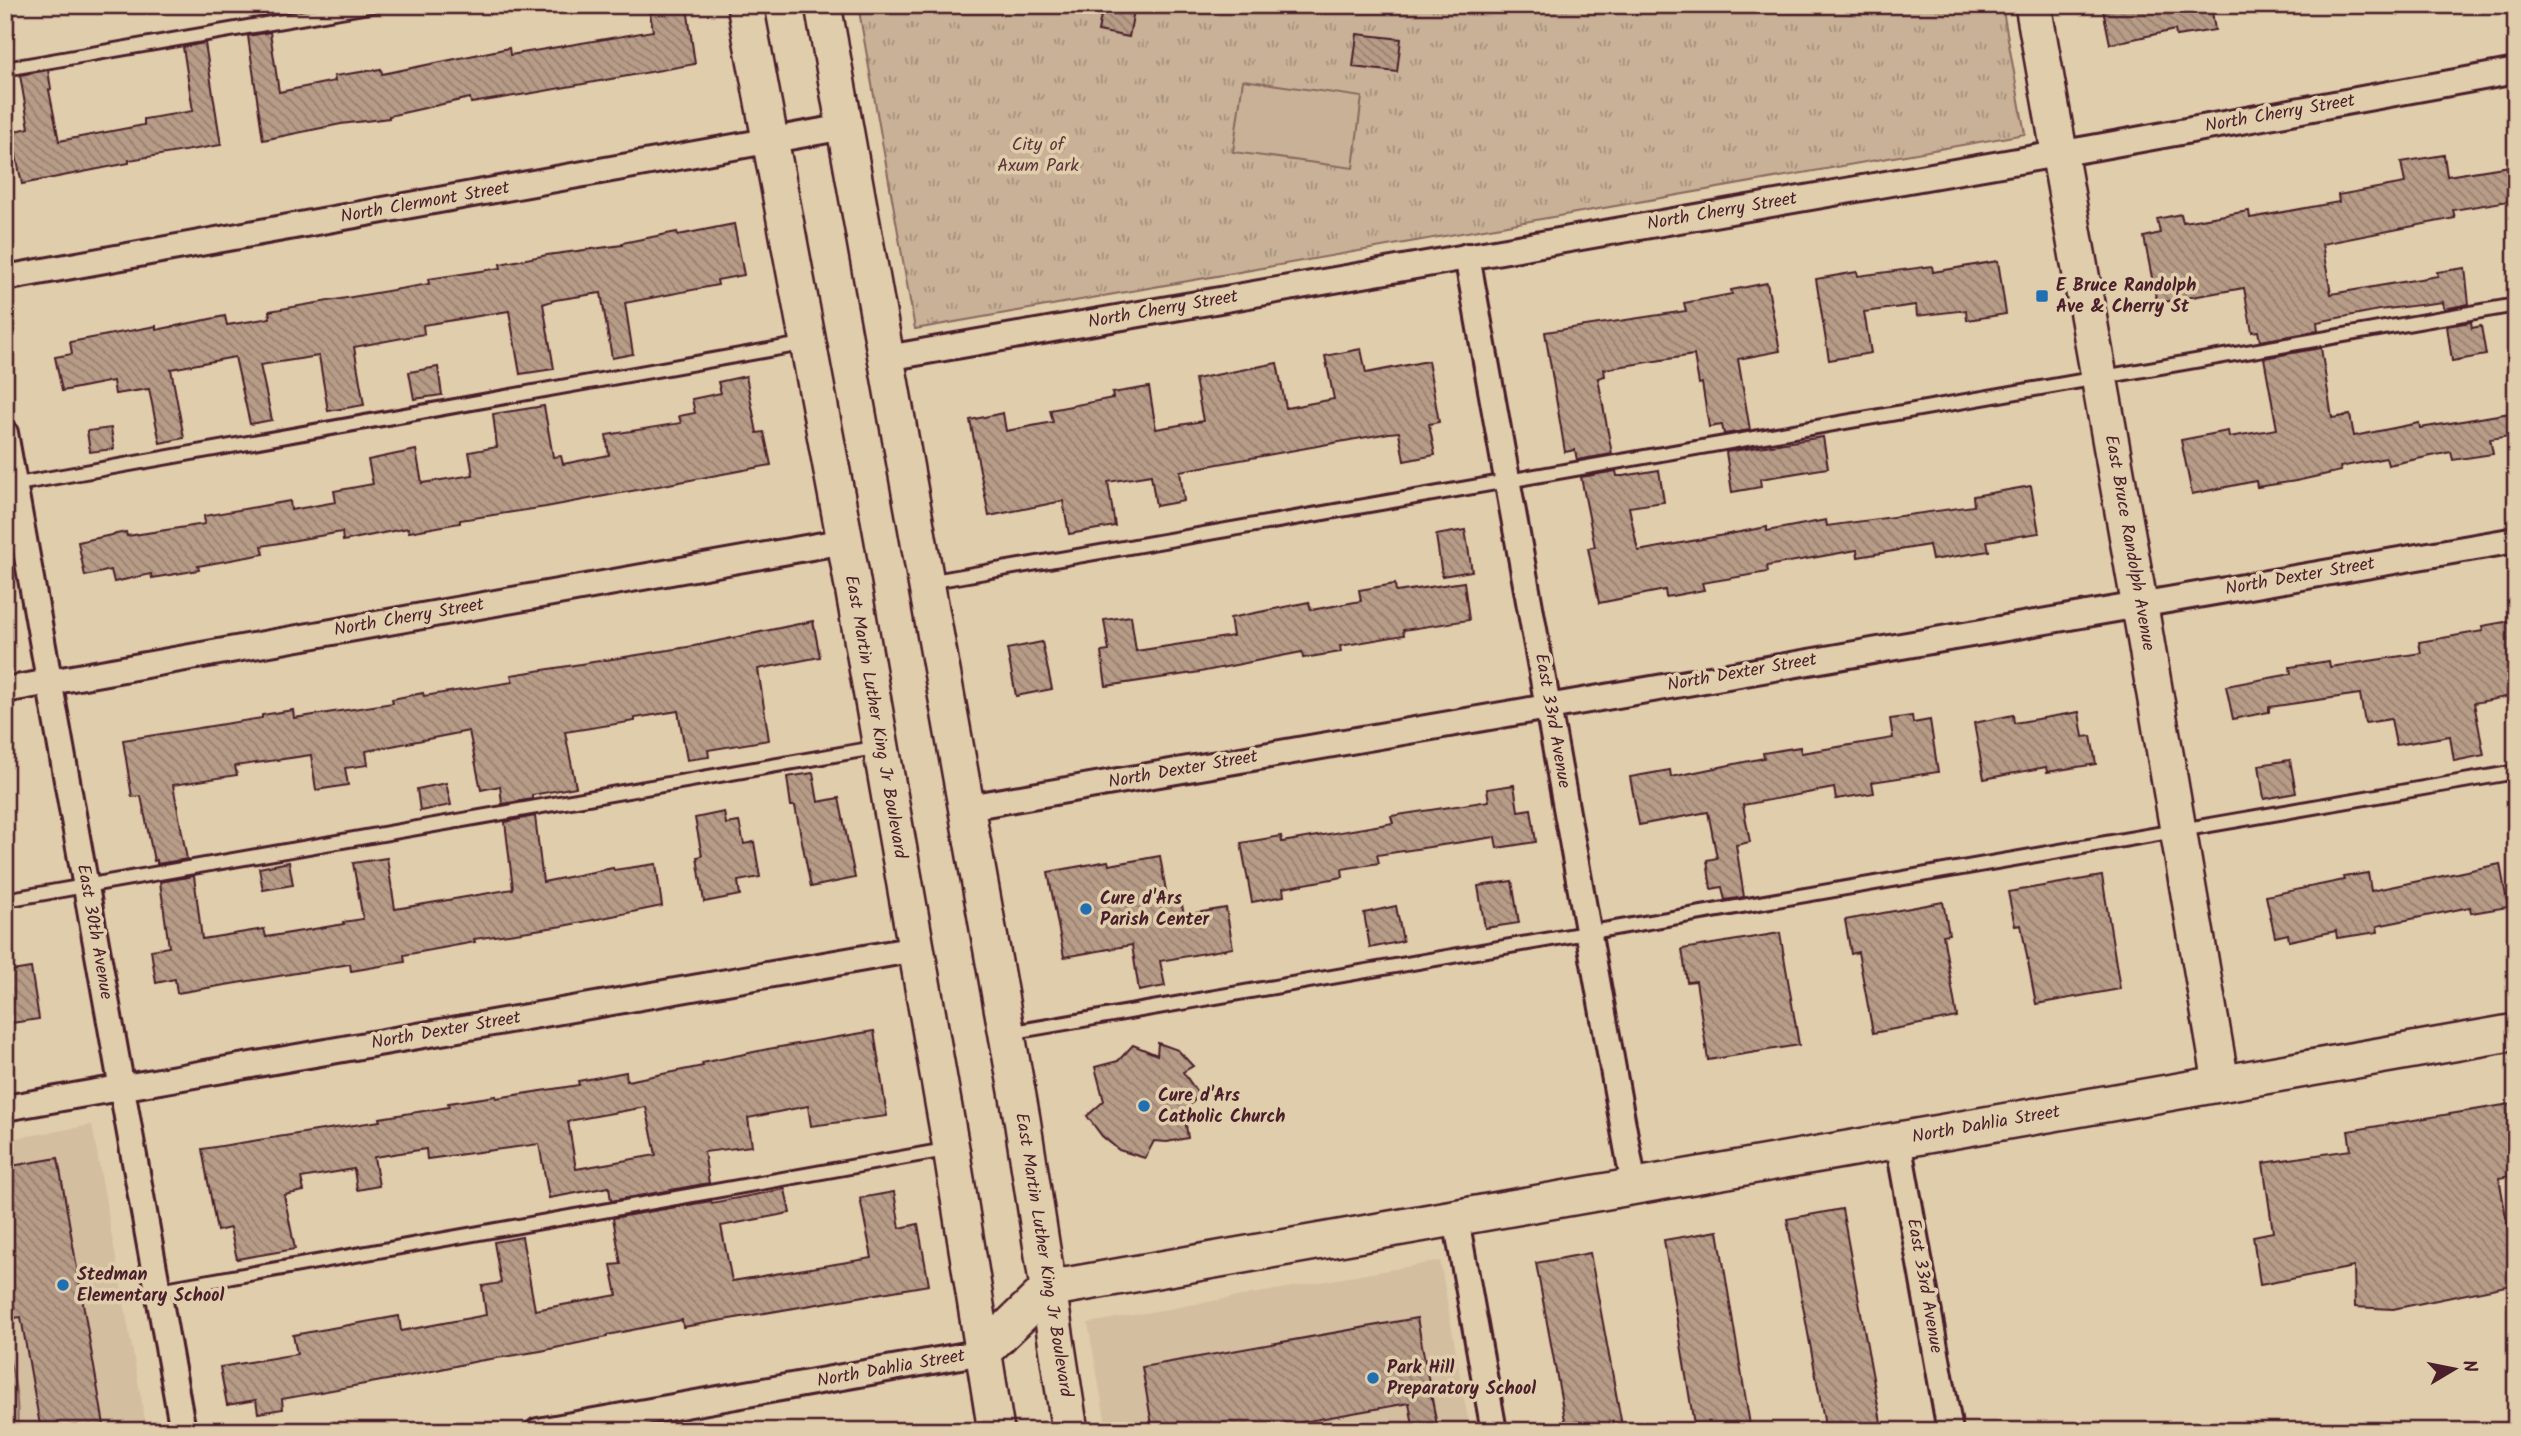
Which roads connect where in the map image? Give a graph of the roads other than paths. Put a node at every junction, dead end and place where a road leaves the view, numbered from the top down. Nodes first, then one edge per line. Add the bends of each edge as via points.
1 (375, 5) edge
2 (745, 5) edge
3 (822, 5) edge
4 (2033, 5) edge
5 (5, 69) edge
6 (2516, 71) edge
7 (845, 127) junction
8 (771, 140) junction
9 (2060, 153) junction
10 (1467, 256) junction
11 (5, 278) edge
12 (2516, 305) edge
13 (809, 343) junction
14 (887, 358) junction
15 (2099, 376) junction
16 (5, 432) edge
17 (1508, 480) junction
18 (10, 486) edge
19 (2516, 540) edge
20 (829, 544) junction
21 (927, 582) junction
22 (2140, 604) junction
23 (50, 682) junction
24 (5, 690) edge
25 (1549, 706) junction
26 (881, 747) junction
27 (2516, 772) edge
28 (968, 807) junction
29 (2179, 831) junction
30 (85, 886) junction
31 (5, 900) edge
32 (1589, 933) junction
33 (901, 951) junction
34 (2516, 1032) edge
35 (1007, 1033) junction
36 (2221, 1082) junction
37 (122, 1088) junction
38 (5, 1108) edge
39 (1898, 1141) junction
40 (951, 1149) junction
41 (1634, 1186) junction
42 (1441, 1221) junction
43 (1048, 1289) junction
44 (159, 1290) junction
45 (983, 1352) junction
46 (183, 1431) edge
47 (538, 1431) edge
48 (996, 1431) edge
49 (1070, 1431) edge
50 (1494, 1431) edge
51 (1950, 1431) edge

1 - 5 lane
2 - 8 main road, East Martin Luther King Jr Boulevard
3 - 7 main road, East Martin Luther King Jr Boulevard
4 - 9 main road, East Bruce Randolph Avenue
6 - 9 street, North Cherry Street
7 - 8 street, North Clermont Street
7 - 14 main road, East Martin Luther King Jr Boulevard
8 - 11 street, North Clermont Street
8 - 13 main road, East Martin Luther King Jr Boulevard
9 - 10 street, North Cherry Street
9 - 15 main road, East Bruce Randolph Avenue
10 - 14 street, North Cherry Street
10 - 17 street, East 33rd Avenue
12 - 15 lane
13 - 18 lane
13 - 20 main road, East Martin Luther King Jr Boulevard
14 - 21 main road, East Martin Luther King Jr Boulevard
15 - 17 lane
15 - 22 main road, East Bruce Randolph Avenue
16 - 18 street, East 30th Avenue
17 - 21 lane
17 - 25 street, East 33rd Avenue
18 - 23 street, East 30th Avenue
19 - 22 street, North Dexter Street
20 - 23 street, North Cherry Street
20 - 26 main road, East Martin Luther King Jr Boulevard
21 - 28 main road, East Martin Luther King Jr Boulevard
22 - 25 street, North Dexter Street
22 - 29 main road, East Bruce Randolph Avenue
23 - 24 street, North Cherry Street
23 - 30 street, East 30th Avenue
25 - 28 street, North Dexter Street
25 - 32 street, East 33rd Avenue
26 - 30 lane
26 - 33 main road, East Martin Luther King Jr Boulevard
27 - 29 lane
28 - 35 main road, East Martin Luther King Jr Boulevard
29 - 32 lane
29 - 36 main road, East Bruce Randolph Avenue
30 - 31 lane
30 - 37 street, East 30th Avenue
32 - 35 lane
32 - 41 street, East 33rd Avenue
33 - 37 street, North Dexter Street
33 - 40 main road, East Martin Luther King Jr Boulevard
34 - 36 main road, North Dahlia Street
35 - 43 main road, East Martin Luther King Jr Boulevard
36 - 39 main road, North Dahlia Street
37 - 38 street, North Dexter Street
37 - 44 street, East 30th Avenue
39 - 41 main road, North Dahlia Street
39 - 51 street, East 33rd Avenue
40 - 44 lane
40 - 45 main road, East Martin Luther King Jr Boulevard
41 - 42 main road, North Dahlia Street
42 - 43 main road, North Dahlia Street
42 - 50 street
43 - 45 main road, North Dahlia Street
43 - 49 main road, East Martin Luther King Jr Boulevard
44 - 46 street, East 30th Avenue
45 - 47 street, North Dahlia Street
45 - 48 main road, East Martin Luther King Jr Boulevard

